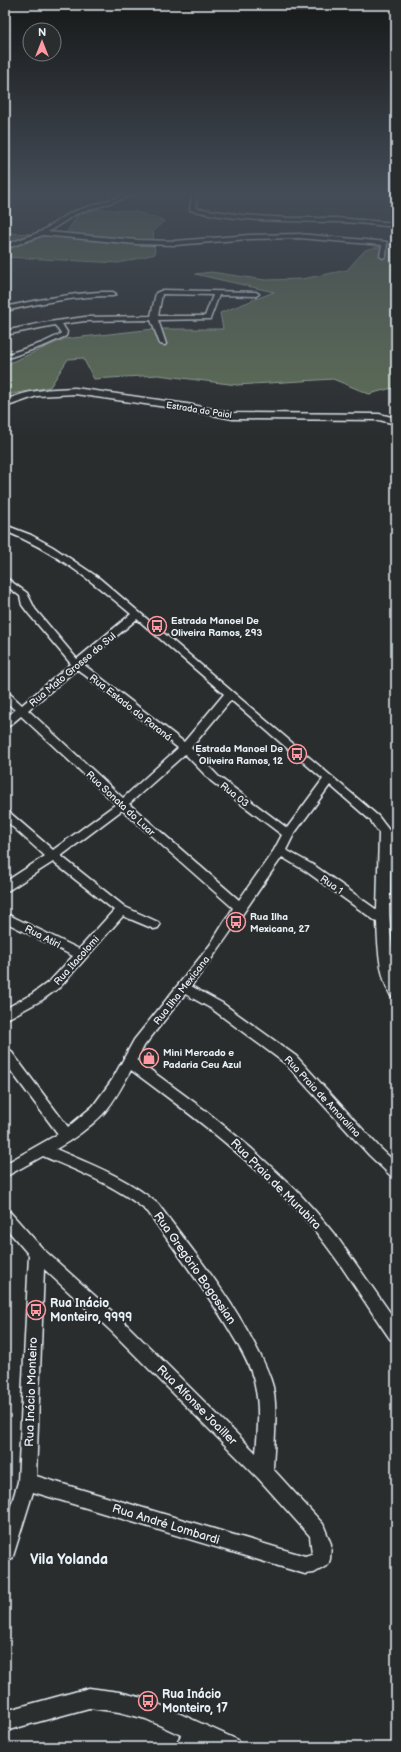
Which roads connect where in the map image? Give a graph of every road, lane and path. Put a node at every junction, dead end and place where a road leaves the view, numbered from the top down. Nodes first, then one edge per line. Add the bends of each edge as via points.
1 (217, 293) junction
2 (113, 294) dead end
3 (256, 294) dead end
4 (5, 309) edge
5 (154, 318) junction
6 (57, 323) junction
7 (5, 333) edge
8 (163, 344) dead end
9 (5, 357) edge
10 (5, 404) edge
11 (396, 421) edge
12 (5, 528) edge
13 (6, 582) edge
14 (137, 614) junction
15 (77, 665) junction
16 (5, 694) edge
17 (230, 694) junction
18 (23, 710) junction
19 (5, 724) edge
20 (185, 748) junction
21 (329, 778) junction
22 (122, 805) junction
23 (5, 814) edge
24 (391, 832) edge
25 (288, 834) junction
26 (280, 851) junction
27 (53, 856) junction
28 (8, 881) edge
29 (383, 900) junction
30 (396, 900) edge
31 (240, 907) junction
32 (121, 910) junction
33 (5, 917) edge
34 (383, 920) junction
35 (154, 925) dead end
36 (82, 955) junction
37 (184, 987) junction
38 (396, 993) edge
39 (5, 1015) edge
40 (5, 1053) edge
41 (129, 1061) junction
42 (67, 1136) junction
43 (43, 1150) junction
44 (5, 1171) edge
45 (396, 1172) edge
46 (5, 1216) edge
47 (37, 1253) junction
48 (396, 1334) edge
49 (264, 1472) junction
50 (27, 1482) junction
51 (5, 1553) edge
52 (305, 1566) joint
53 (5, 1721) edge
54 (191, 1740) edge
55 (231, 1747) edge

1 - 3 street
1 - 5 street via 208,318
1 - 5 street via 159,293
2 - 4 street via 68,296
5 - 6 street via 86,319
5 - 8 street
6 - 7 street
6 - 9 street via 64,335
10 - 11 street, Estrada do Paiol via 38,393 75,391 233,416 379,417
12 - 14 street via 28,536 58,554
13 - 15 street, Rua Estado do Paraná via 24,595 32,611
14 - 15 street, Rua Mato Grosso do Sul
14 - 17 street
15 - 18 street, Rua Mato Grosso do Sul
15 - 20 street, Rua Estado do Paraná
16 - 18 street, Rua Sonata do Luar
17 - 20 street
17 - 21 street
18 - 19 street, Rua Mato Grosso do Sul
18 - 22 street, Rua Sonata do Luar
20 - 22 street
20 - 25 street, Rua 03 via 215,779
21 - 24 street
21 - 25 street, Rua Ilha Mexicana
22 - 27 street
22 - 31 street, Rua Sonata do Luar
23 - 27 street
24 - 29 street
25 - 26 street, Rua Ilha Mexicana
26 - 31 street, Rua Ilha Mexicana
26 - 34 street, Rua 1 via 311,869
27 - 28 street
27 - 32 street
29 - 30 street
29 - 34 street
31 - 37 street, Rua Ilha Mexicana via 214,948
32 - 35 street
32 - 36 street, Rua Itacolomi
33 - 36 street, Rua Atiri
34 - 38 street via 386,964
36 - 39 street, Rua Itacolomi via 51,987
37 - 41 street, Rua Ilha Mexicana via 139,1043
37 - 45 street, Rua Praia de Amaralina via 217,1006 291,1060
40 - 42 street
41 - 42 street, Rua Ilha Mexicana via 98,1110
41 - 48 street, Rua Praia de Murubira via 222,1130 269,1173 311,1216 338,1249
42 - 43 street, Rua Ilha Mexicana
43 - 44 street, Rua Ilha Mexicana
43 - 49 street, Rua Gregório Bogossian via 114,1180 142,1198 153,1208 207,1281 237,1327 260,1373 266,1406
46 - 47 street
47 - 49 street, Rua Alfonse Joailler via 118,1327
47 - 50 street, Rua Inácio Monteiro
49 - 52 street, Rua Alfonse Joailler via 316,1530 322,1542 321,1559
50 - 51 street, Rua Inácio Monteiro
50 - 52 street, Rua André Lombardi
53 - 54 street via 89,1698 147,1709
54 - 55 street

